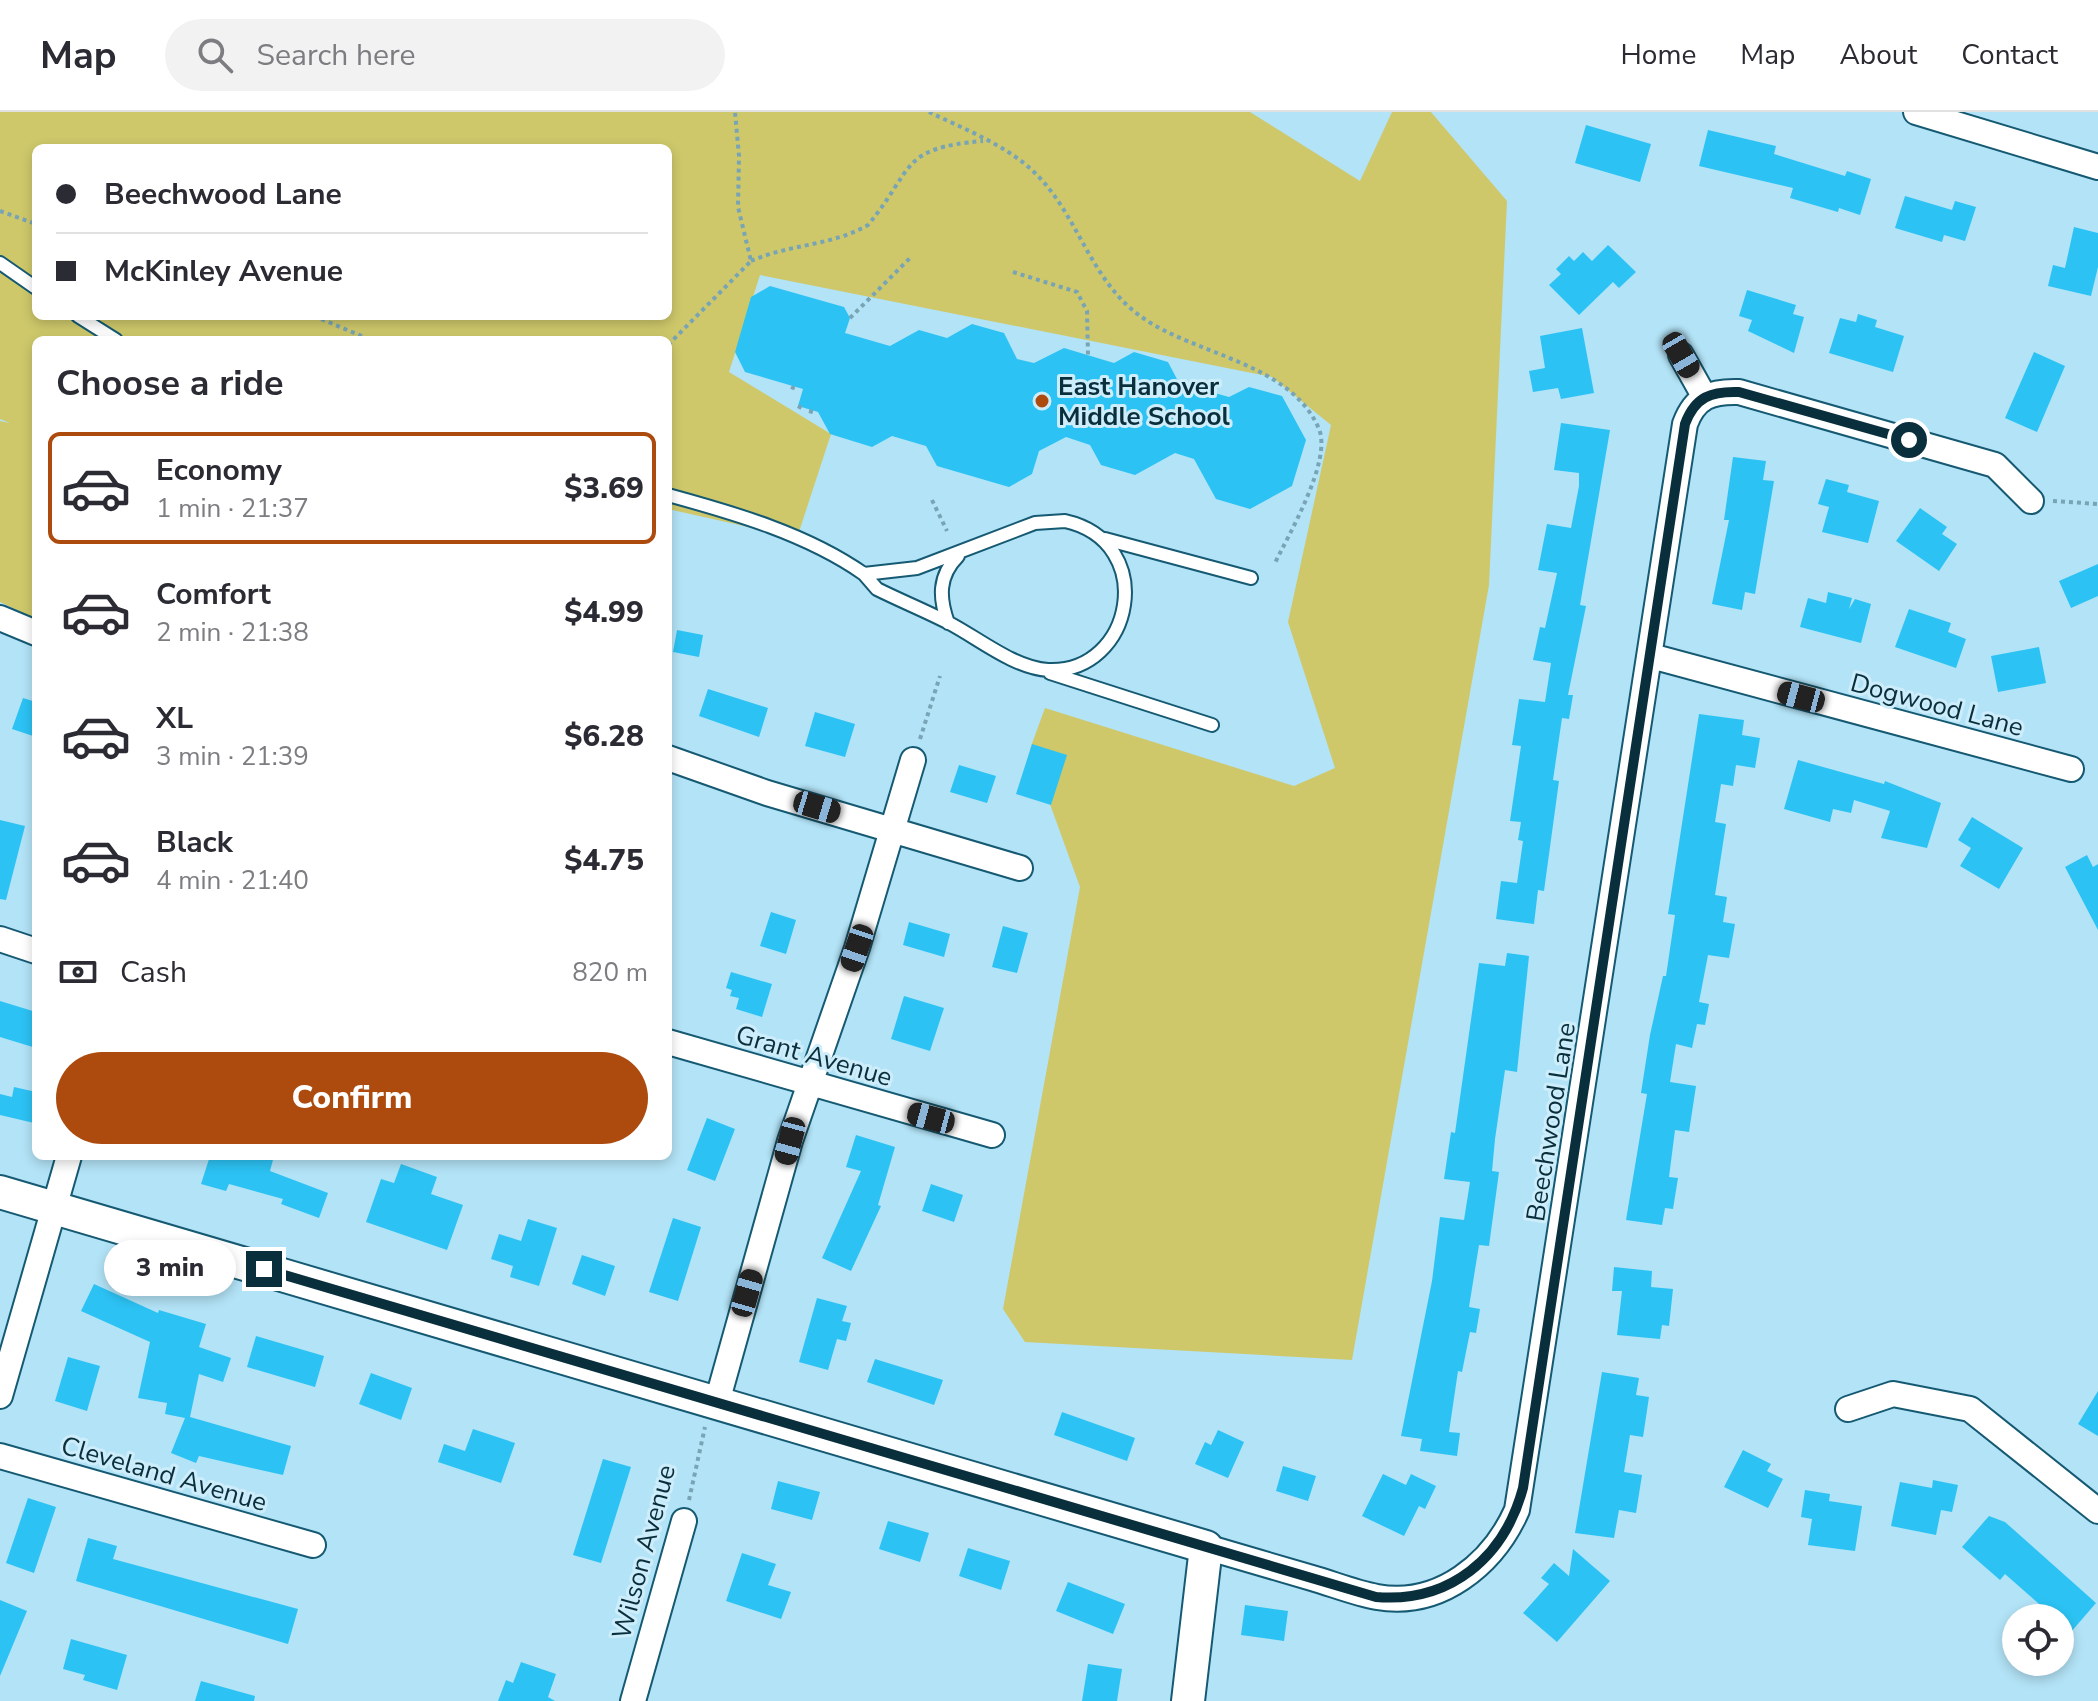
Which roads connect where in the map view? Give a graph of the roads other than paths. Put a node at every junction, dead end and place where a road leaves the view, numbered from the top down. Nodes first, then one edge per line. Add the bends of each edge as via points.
1 (1916, 112) edge
2 (2098, 167) edge
3 (0, 263) edge
4 (32, 285) edge
5 (84, 320) edge
6 (110, 336) edge
7 (1681, 355) dead end
8 (1704, 396) junction
9 (672, 496) edge
10 (2031, 501) road end
11 (1105, 539) junction
12 (960, 554) junction
13 (864, 574) junction
14 (1251, 578) dead end
15 (0, 618) edge
16 (948, 623) junction
17 (32, 631) edge
18 (1651, 656) junction
19 (1035, 668) junction
20 (1212, 725) dead end
21 (672, 759) edge
22 (913, 760) road end
23 (2071, 769) dead end
24 (891, 829) junction
25 (1020, 868) dead end
26 (0, 939) edge
27 (32, 950) edge
28 (672, 1043) edge
29 (809, 1085) junction
30 (992, 1135) dead end
31 (68, 1160) edge
32 (0, 1192) edge
33 (55, 1208) junction
34 (0, 1396) edge
35 (1848, 1409) dead end
36 (712, 1410) junction
37 (0, 1456) edge
38 (2098, 1511) edge
39 (684, 1521) road end
40 (313, 1545) dead end
41 (1206, 1547) junction
42 (633, 1701) edge
43 (1188, 1701) edge

1 - 2 street
3 - 4 lane
5 - 6 lane
7 - 8 street
8 - 10 street via 1739,392 1995,465
8 - 18 street, Beechwood Lane via 1685,424
9 - 13 lane via 779,531
11 - 12 lane via 1079,524 1049,521
11 - 14 lane
11 - 19 lane via 1125,578 1120,622 1103,646 1079,664
12 - 13 lane via 917,568
12 - 16 lane via 950,564 941,589
13 - 16 lane via 877,589
15 - 17 street
16 - 19 lane
18 - 23 street, Dogwood Lane
18 - 41 street, Beechwood Lane via 1525,1473 1508,1530 1468,1575 1442,1589 1399,1599 1376,1597
19 - 20 lane
21 - 24 street
22 - 24 street
24 - 25 street
24 - 29 street
26 - 27 street
28 - 29 street, Grant Avenue
29 - 30 street, Grant Avenue
29 - 36 street
31 - 33 street
32 - 33 street
33 - 34 street
33 - 36 street
35 - 38 street via 1893,1394 1970,1409
36 - 41 street
37 - 40 street, Cleveland Avenue
39 - 42 street, Wilson Avenue
41 - 43 street

